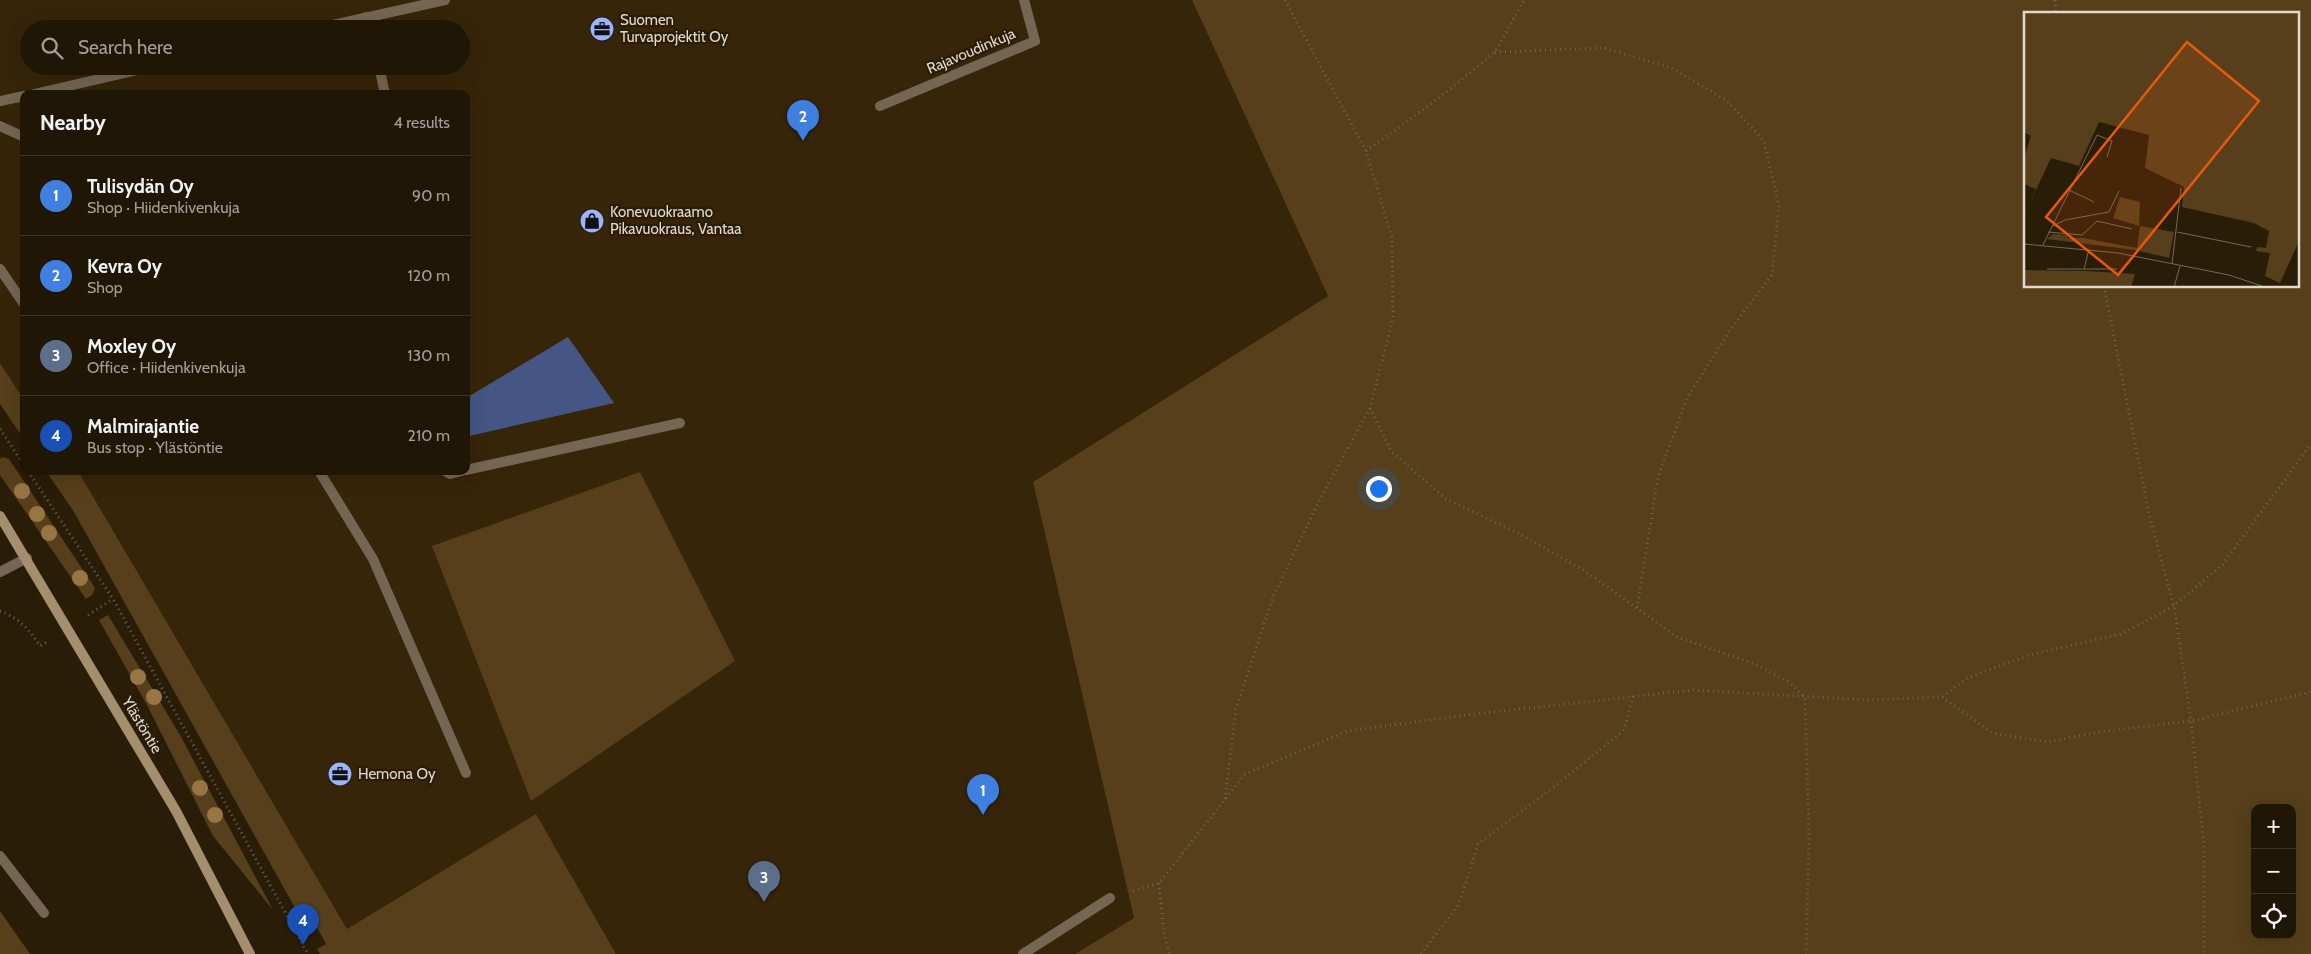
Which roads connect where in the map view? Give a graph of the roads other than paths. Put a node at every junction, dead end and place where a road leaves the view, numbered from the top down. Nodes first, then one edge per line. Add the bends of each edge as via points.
1 (446, 0) edge
2 (1024, 0) edge
3 (366, 16) junction
4 (350, 20) edge
5 (367, 20) edge
6 (116, 75) edge
7 (381, 75) edge
8 (51, 90) edge
9 (385, 90) edge
10 (20, 97) edge
11 (0, 101) edge
12 (880, 106) dead end
13 (0, 126) edge
14 (20, 135) edge
15 (0, 269) edge
16 (20, 298) edge
17 (680, 423) dead end
18 (470, 469) edge
19 (320, 475) edge
20 (0, 516) edge
21 (26, 558) junction
22 (0, 572) edge
23 (466, 773) dead end
24 (0, 856) edge
25 (1110, 898) road end
26 (44, 913) dead end
27 (250, 954) edge
28 (1023, 954) edge

1 - 3 street
2 - 12 street, Rajavoudinkuja via 1035,41
3 - 4 street
3 - 5 street
6 - 8 street
7 - 9 street
10 - 11 street
13 - 14 street
15 - 16 street
17 - 18 street
19 - 23 street via 372,559
20 - 21 main road, Ylästöntie
21 - 22 street
21 - 27 main road, Ylästöntie via 176,811
24 - 26 street
25 - 28 street

